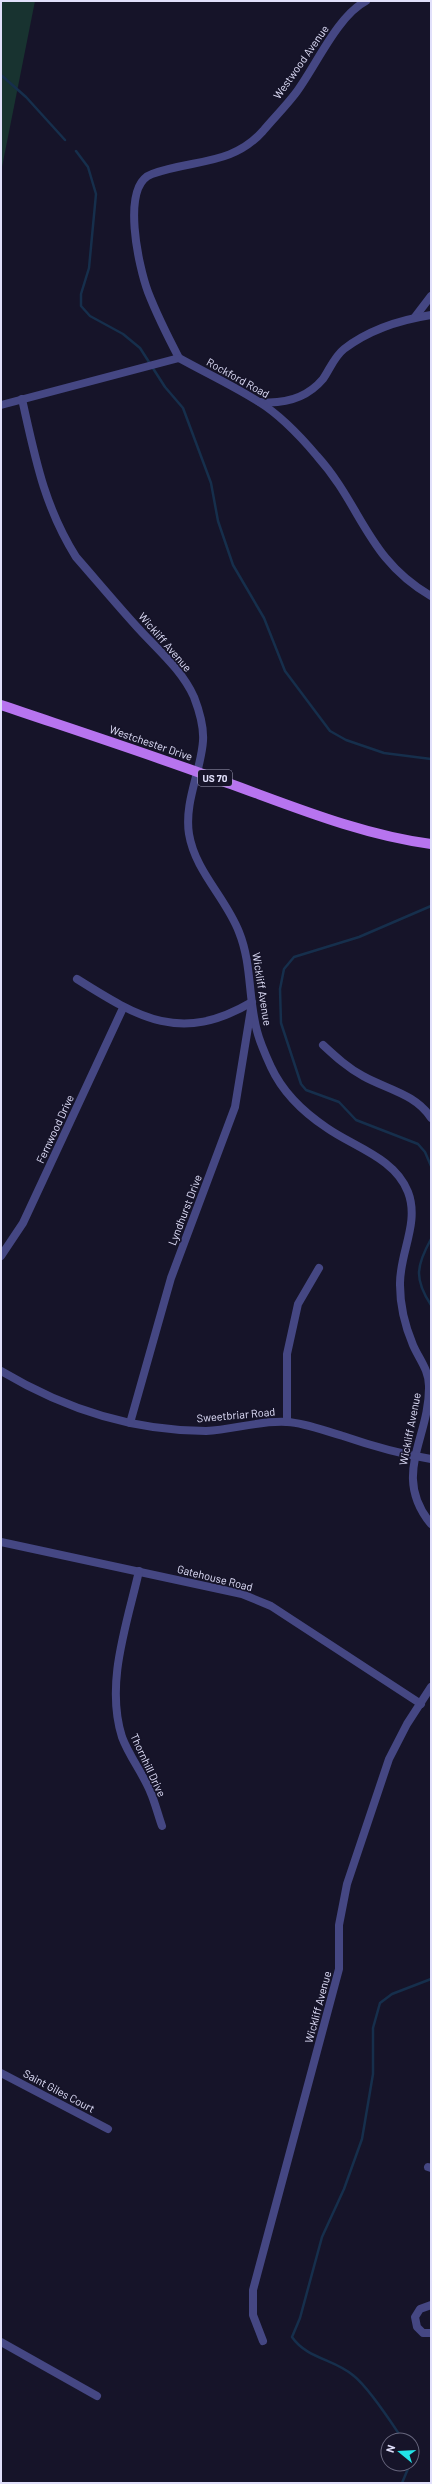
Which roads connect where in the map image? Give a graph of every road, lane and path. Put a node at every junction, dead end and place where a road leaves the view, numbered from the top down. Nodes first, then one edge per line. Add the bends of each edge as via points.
1 (366, 1) edge
2 (431, 296) edge
3 (431, 314) edge
4 (415, 317) junction
5 (179, 358) junction
6 (22, 399) junction
7 (259, 402) junction
8 (1, 405) edge
9 (431, 596) edge
10 (1, 705) edge
11 (196, 771) junction
12 (431, 844) edge
13 (77, 979) dead end
14 (252, 1002) junction
15 (123, 1008) junction
16 (324, 1045) dead end
17 (431, 1118) edge
18 (1, 1256) edge
19 (320, 1268) dead end
20 (1, 1371) edge
21 (287, 1422) junction
22 (130, 1423) junction
23 (414, 1456) junction
24 (431, 1459) edge
25 (431, 1524) edge
26 (1, 1542) edge
27 (139, 1571) junction
28 (431, 1687) edge
29 (421, 1704) junction
30 (162, 1826) dead end
31 (1, 2073) edge
32 (108, 2129) dead end
33 (431, 2305) edge
34 (431, 2333) edge
35 (263, 2341) dead end
36 (1, 2342) edge
37 (97, 2396) dead end

1 - 5 street, Westwood Avenue via 344,21 294,95 247,146 225,157 151,174 139,185 135,195 135,218 142,270 158,316
2 - 4 street
3 - 4 street
4 - 7 street via 368,333 342,350 323,378 308,393 277,403
5 - 6 street
5 - 7 street, Rockford Road
6 - 8 street
6 - 11 street, Wickliff Avenue via 42,483 51,512 64,538 76,557 178,672 193,696 200,714 203,742
7 - 9 street, Rockford Road via 272,411 322,461 340,484 374,544 386,559 409,582
10 - 11 main road, Westchester Drive / US 70
11 - 12 main road, Westchester Drive / US 70 via 330,820
11 - 14 street, Wickliff Avenue via 191,789 188,831 197,860 227,906 240,933 248,963
13 - 15 street
14 - 15 street via 223,1017 190,1023 158,1020
14 - 22 street, Lyndhurst Drive via 235,1107 171,1278
14 - 23 street, Wickliff Avenue via 257,1032 272,1068 294,1101 327,1128 389,1165 400,1177 408,1192 412,1218 399,1281 400,1297 407,1329 425,1366 429,1386 428,1402
15 - 18 street, Fernwood Drive via 23,1224
16 - 17 street via 343,1064 414,1100
19 - 21 street via 298,1304 287,1354
20 - 22 street, Sweetbriar Road via 49,1396 110,1419
21 - 22 street, Sweetbriar Road via 207,1431 175,1430
21 - 23 street, Sweetbriar Road via 309,1426 401,1455
23 - 24 street, Sweetbriar Road
23 - 25 street, Wickliff Avenue via 413,1488
26 - 27 street, Gatehouse Road
27 - 29 street, Gatehouse Road via 242,1594 271,1606
27 - 30 street, Thornhill Drive via 120,1654 116,1694 118,1718 122,1737 150,1791
28 - 29 street, Wickliff Avenue
29 - 35 street, Wickliff Avenue via 407,1724 389,1759 344,1899 339,1925 339,1970 253,2290 253,2315
31 - 32 street, Saint Giles Court
33 - 34 street via 420,2309 415,2317 417,2327 423,2333
36 - 37 street

